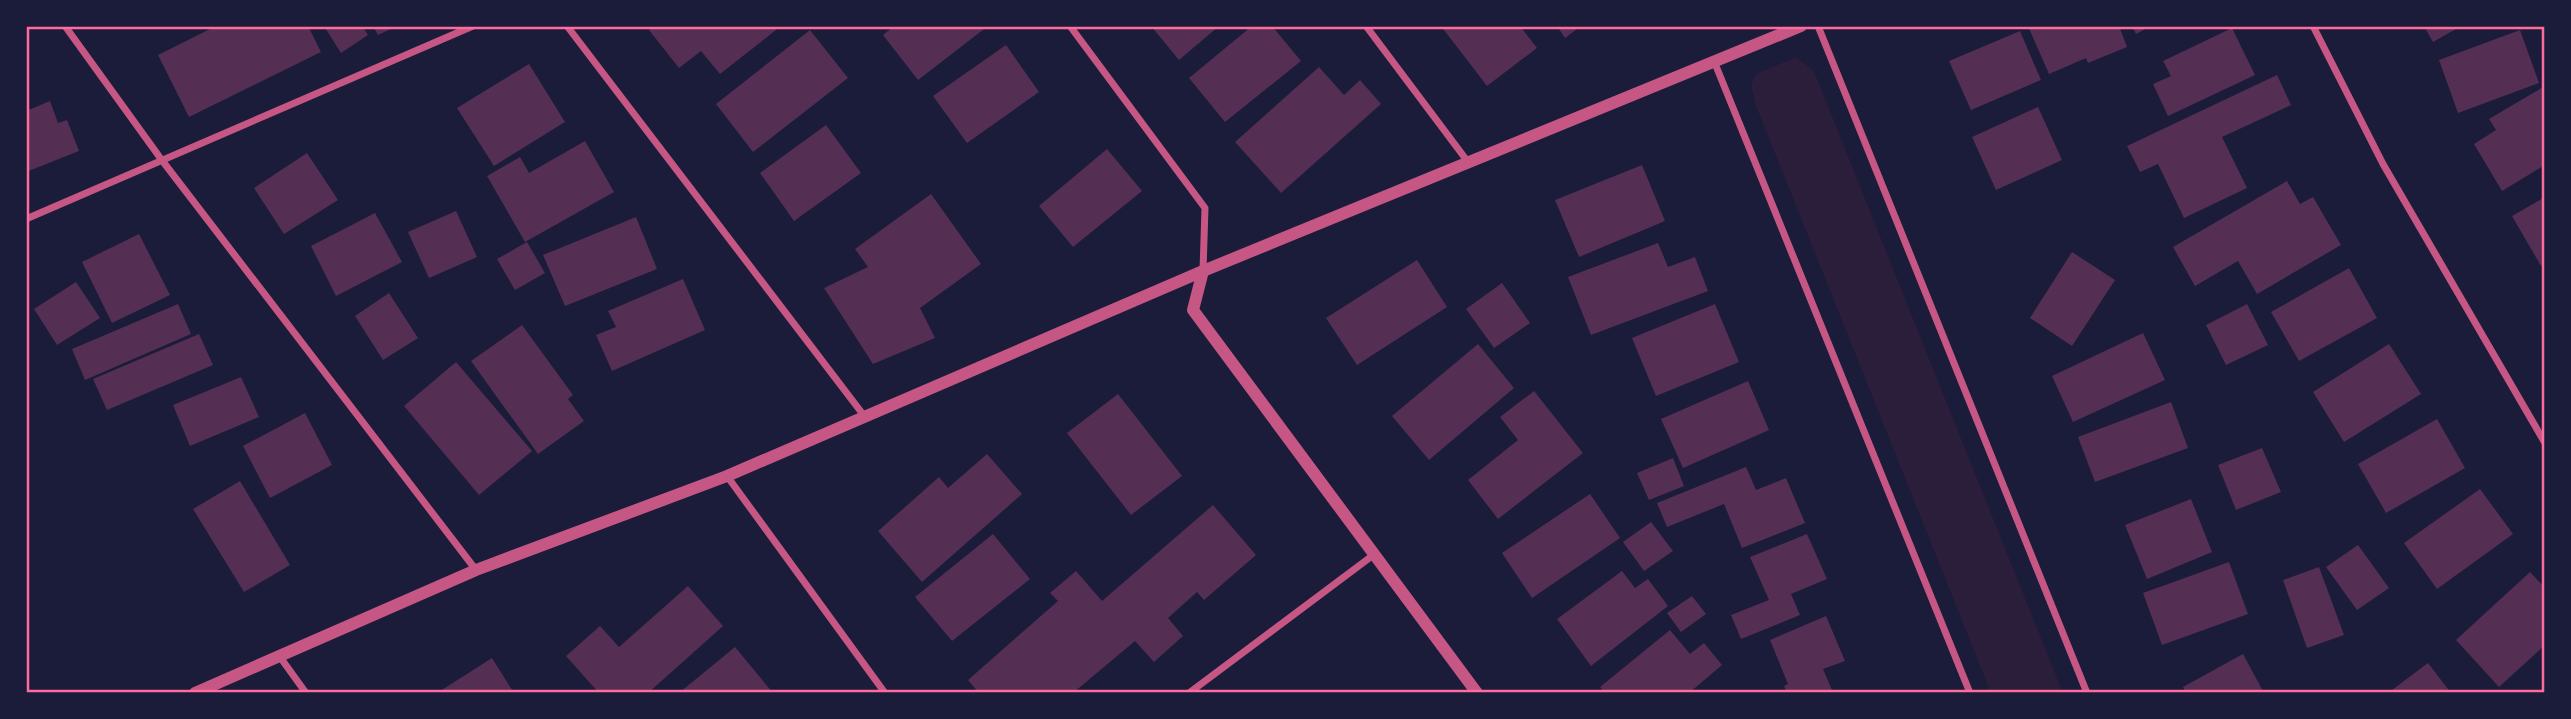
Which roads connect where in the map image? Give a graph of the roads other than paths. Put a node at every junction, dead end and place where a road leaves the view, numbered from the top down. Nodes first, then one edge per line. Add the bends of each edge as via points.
1 (65, 26) edge
2 (473, 26) edge
3 (567, 26) edge
4 (1070, 26) edge
5 (1366, 26) edge
6 (1801, 26) edge
7 (1818, 26) edge
8 (2313, 26) edge
9 (1714, 61) junction
10 (161, 159) junction
11 (1468, 162) junction
12 (26, 219) edge
13 (1203, 271) junction
14 (866, 417) junction
15 (2545, 443) edge
16 (727, 476) junction
17 (1373, 556) junction
18 (476, 570) junction
19 (279, 657) junction
20 (195, 693) edge
21 (306, 693) edge
22 (885, 693) edge
23 (1189, 693) edge
24 (1477, 693) edge
25 (1970, 693) edge
26 (2087, 693) edge

1 - 10 street
2 - 10 street
3 - 14 street
4 - 13 street via 1205,208
5 - 11 street
6 - 9 street
7 - 26 street
8 - 15 street via 2383,164
9 - 11 street
9 - 25 street
10 - 12 street
10 - 18 street
11 - 13 street
13 - 14 street
13 - 17 street via 1193,310
14 - 16 street
16 - 18 street
16 - 22 street
17 - 23 street
17 - 24 street
18 - 19 street
19 - 20 street
19 - 21 street

